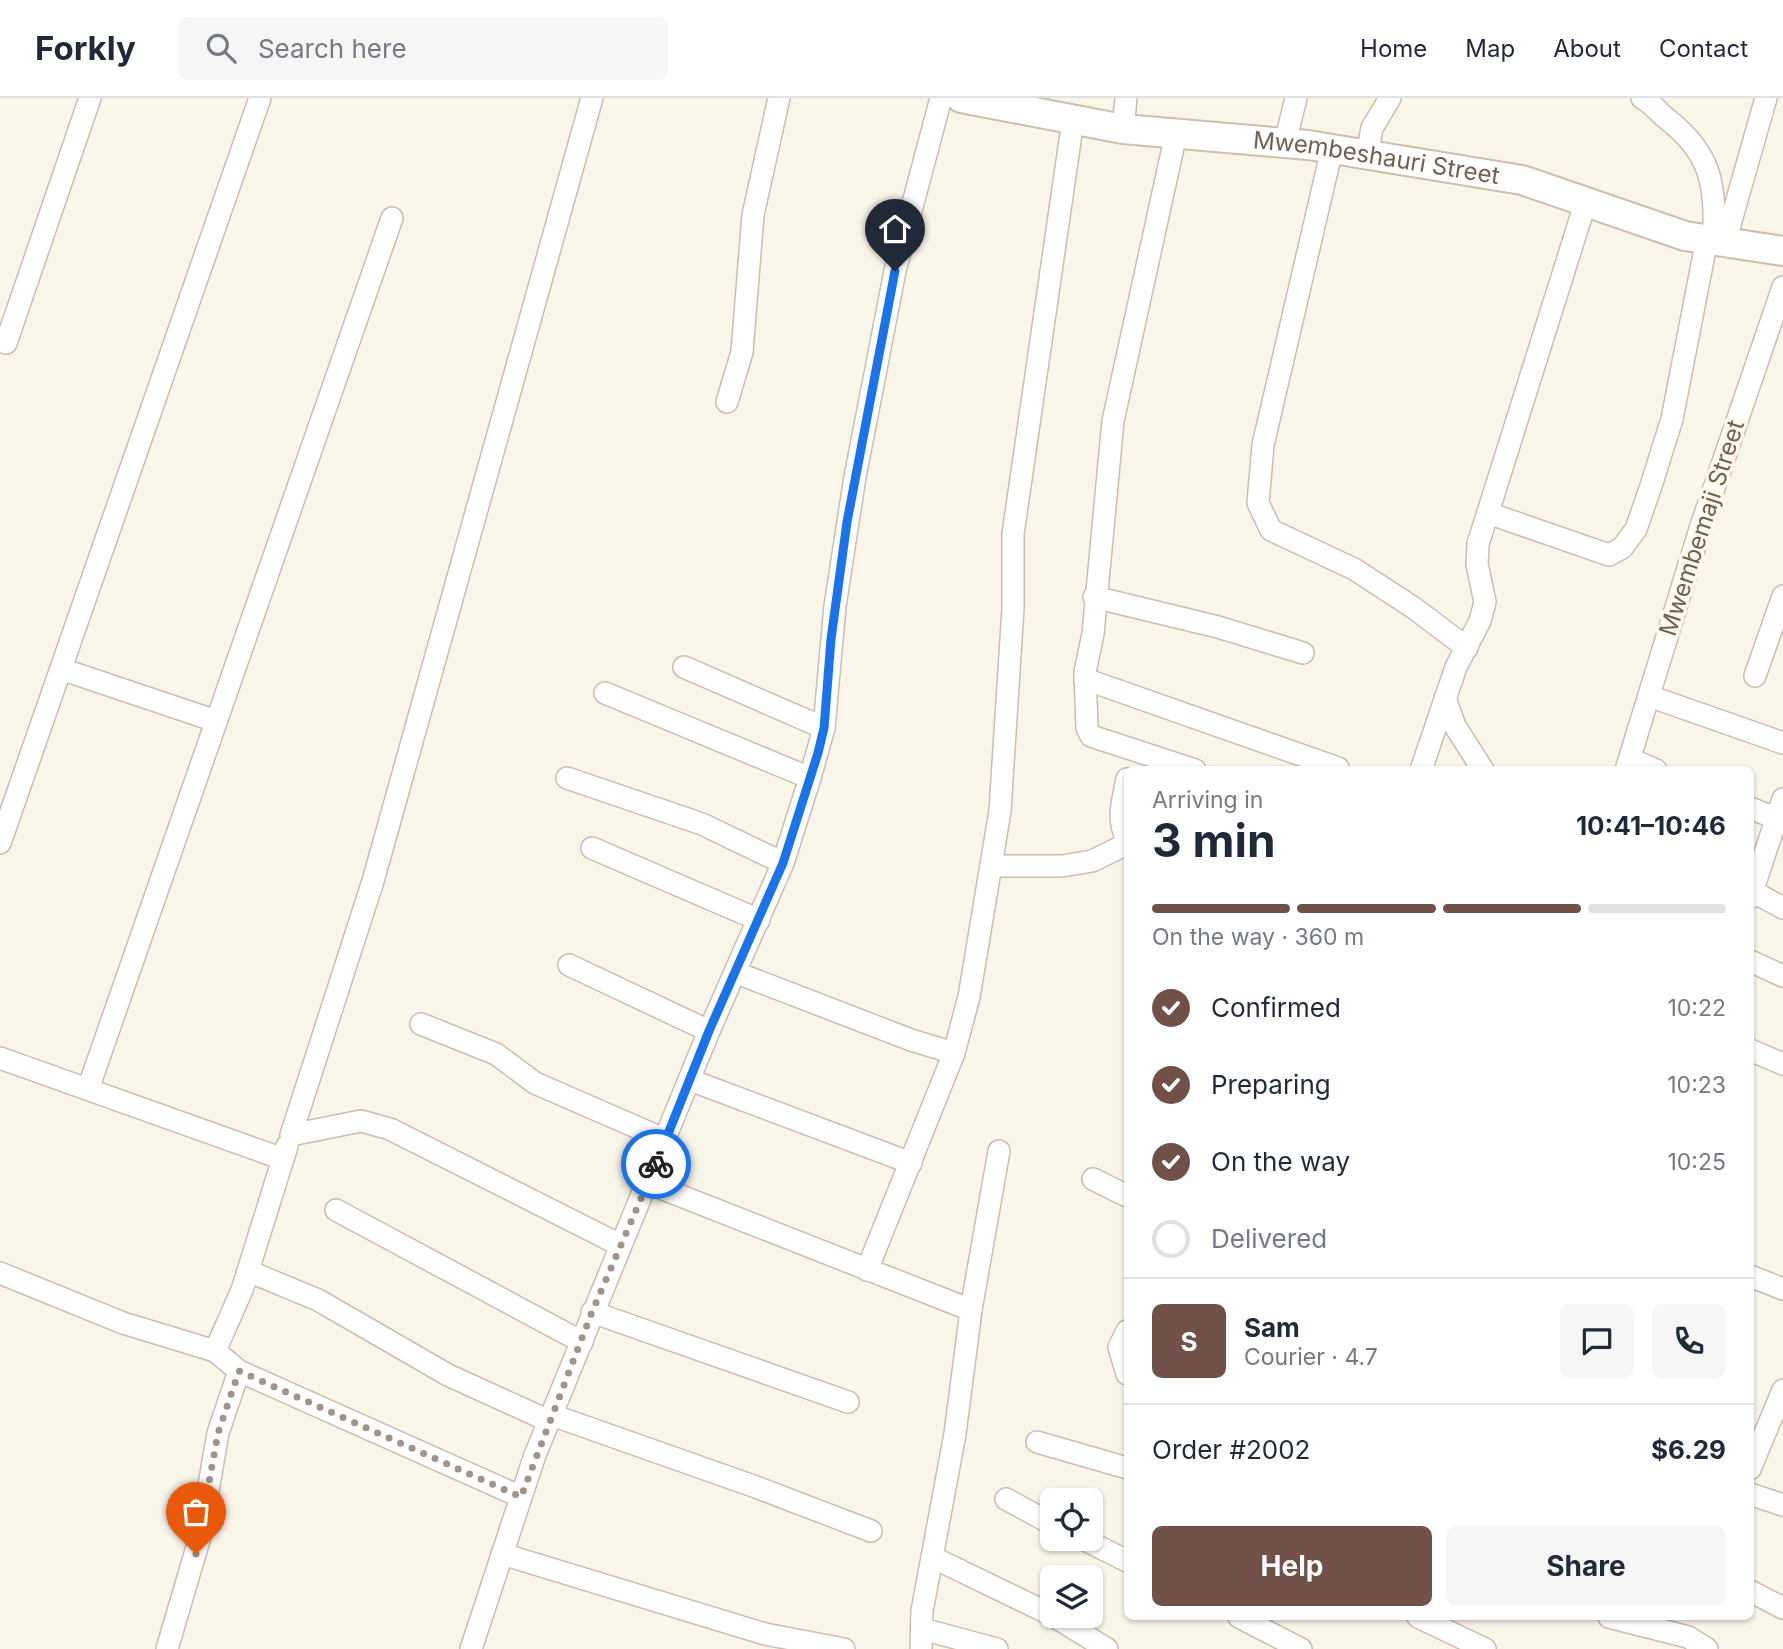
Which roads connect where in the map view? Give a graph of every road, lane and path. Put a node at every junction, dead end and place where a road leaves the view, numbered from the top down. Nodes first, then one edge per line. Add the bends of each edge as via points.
1 (90, 98) edge
2 (260, 98) edge
3 (592, 98) edge
4 (779, 98) edge
5 (941, 98) edge
6 (961, 98) edge
7 (1126, 98) edge
8 (1296, 98) edge
9 (1390, 98) edge
10 (1642, 98) edge
11 (1766, 98) edge
12 (1073, 120) junction
13 (1123, 129) junction
14 (1176, 134) junction
15 (1285, 144) junction
16 (1332, 149) junction
17 (1367, 155) junction
18 (1585, 204) junction
19 (392, 218) dead end
20 (1715, 240) junction
21 (1783, 251) edge
22 (1783, 287) edge
23 (2, 348) edge
24 (727, 402) dead end
25 (1488, 513) junction
26 (1783, 596) edge
27 (1094, 597) junction
28 (1467, 648) junction
29 (1303, 653) dead end
30 (684, 667) dead end
31 (61, 669) junction
32 (1755, 676) dead end
33 (1085, 679) junction
34 (605, 693) dead end
35 (1649, 695) junction
36 (1445, 698) junction
37 (216, 721) junction
38 (824, 728) junction
39 (1783, 744) edge
40 (1124, 747) junction
41 (1628, 765) edge
42 (1127, 766) edge
43 (1183, 766) edge
44 (1332, 766) edge
45 (1422, 766) edge
46 (1480, 766) edge
47 (567, 778) dead end
48 (810, 778) junction
49 (1124, 793) edge
50 (1754, 809) edge
51 (1781, 813) edge
52 (1124, 835) edge
53 (0, 843) edge
54 (1124, 844) edge
55 (592, 848) dead end
56 (783, 863) junction
57 (991, 866) junction
58 (1754, 885) edge
59 (1754, 894) edge
60 (1783, 908) edge
61 (759, 920) junction
62 (1754, 963) edge
63 (569, 965) dead end
64 (737, 973) junction
65 (1783, 976) edge
66 (421, 1024) dead end
67 (709, 1031) junction
68 (1754, 1052) edge
69 (954, 1053) junction
70 (0, 1058) edge
71 (1783, 1064) edge
72 (690, 1080) junction
73 (88, 1089) junction
74 (292, 1135) junction
75 (666, 1140) junction
76 (999, 1151) dead end
77 (283, 1159) junction
78 (911, 1163) junction
79 (1093, 1179) dead end
80 (648, 1183) junction
81 (1124, 1194) edge
82 (336, 1210) dead end
83 (620, 1245) junction
84 (867, 1270) junction
85 (248, 1271) junction
86 (0, 1273) edge
87 (1754, 1278) edge
88 (1783, 1289) edge
89 (971, 1310) junction
90 (592, 1312) junction
91 (1124, 1337) edge
92 (582, 1342) junction
93 (215, 1351) junction
94 (1124, 1364) edge
95 (239, 1371) junction
96 (1783, 1390) edge
97 (848, 1402) dead end
98 (550, 1418) junction
99 (1759, 1421) edge
100 (1037, 1442) dead end
101 (1754, 1448) edge
102 (1124, 1467) edge
103 (1754, 1495) edge
104 (521, 1497) junction
105 (1006, 1499) dead end
106 (1783, 1505) edge
107 (1040, 1517) edge
108 (871, 1531) dead end
109 (1103, 1549) edge
110 (502, 1554) junction
111 (932, 1557) junction
112 (1124, 1560) edge
113 (1754, 1593) edge
114 (1783, 1608) edge
115 (1040, 1609) edge
116 (1245, 1620) edge
117 (1424, 1620) edge
118 (1621, 1620) edge
119 (1073, 1628) edge
120 (1278, 1634) edge
121 (917, 1642) edge
122 (474, 1648) edge
123 (167, 1649) edge
124 (844, 1649) edge
125 (997, 1649) edge
126 (1107, 1649) edge
127 (1301, 1649) edge
128 (1485, 1649) edge
129 (1707, 1649) edge

1 - 23 street
2 - 31 street
3 - 74 street via 373,881
4 - 24 street via 753,215 742,352
5 - 38 street via 895,271 855,477 835,606
6 - 12 street, Mwembeshauri Street
7 - 13 street
8 - 15 street
9 - 17 street via 1372,128
10 - 20 street via 1688,137 1709,170 1715,192
11 - 20 street
12 - 13 street, Mwembeshauri Street
12 - 57 street via 1013,534 1000,811
13 - 14 street, Mwembeshauri Street
14 - 15 street, Mwembeshauri Street
14 - 27 street via 1113,421
15 - 16 street, Mwembeshauri Street
16 - 17 street, Mwembeshauri Street
16 - 28 street via 1263,445 1258,503 1271,530 1354,569
17 - 18 street, Mwembeshauri Street via 1522,180
18 - 20 street, Mwembeshauri Street via 1685,236
18 - 25 street
19 - 37 street
20 - 21 street, Mwembeshauri Street
20 - 25 street via 1672,419 1636,529 1622,548 1609,555
22 - 35 street, Mwembemaji Street
25 - 28 street via 1477,564 1485,603
26 - 32 street
27 - 29 street
27 - 33 street
28 - 36 street
30 - 38 street
31 - 37 street
31 - 53 street
33 - 40 street via 1088,732
33 - 44 street
34 - 48 street
35 - 39 street
35 - 41 street, Mwembemaji Street
36 - 45 street
36 - 46 street via 1455,726
37 - 73 street
38 - 48 street
40 - 42 street
40 - 43 street
47 - 56 street via 702,824
48 - 56 street
49 - 52 street via 1120,811
50 - 51 street
51 - 58 street
54 - 57 street via 1092,861 1062,866
55 - 61 street
56 - 61 street
57 - 69 street via 970,996
59 - 60 street
61 - 64 street
62 - 65 street
63 - 67 street
64 - 67 street
64 - 69 street
66 - 75 street via 496,1054 535,1083
67 - 72 street
68 - 71 street
69 - 78 street
70 - 73 street
72 - 75 street
72 - 78 street
73 - 77 street
74 - 77 street
74 - 83 street via 361,1121 390,1129
75 - 80 street
76 - 89 street
77 - 85 street
78 - 84 street
79 - 81 street
80 - 83 street
80 - 84 street
82 - 92 street
83 - 90 street
84 - 89 street
85 - 93 street
85 - 98 street via 318,1300 448,1375
86 - 93 street via 123,1323
87 - 88 street
89 - 111 street via 955,1434
90 - 92 street
90 - 97 street
91 - 94 street via 1119,1347
92 - 98 street
93 - 95 street
95 - 104 street
95 - 123 street via 218,1433 201,1537
96 - 99 street
98 - 104 street
98 - 108 street
99 - 101 street
100 - 102 street
103 - 106 street
104 - 110 street
105 - 107 street
109 - 112 street
110 - 122 street
110 - 124 street via 765,1634
111 - 115 street
111 - 121 street
113 - 114 street
116 - 120 street
117 - 128 street
118 - 129 street via 1680,1635
119 - 126 street
120 - 127 street
121 - 125 street

